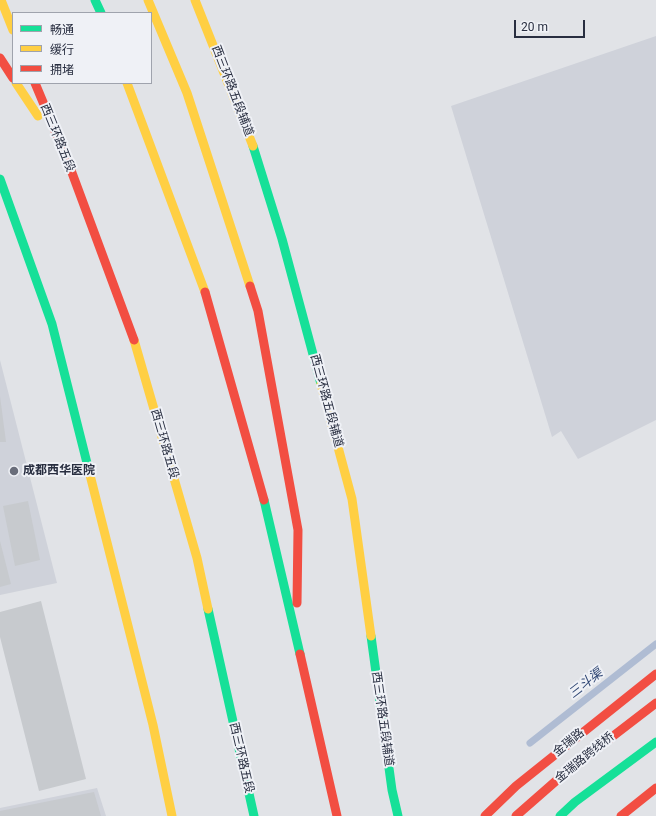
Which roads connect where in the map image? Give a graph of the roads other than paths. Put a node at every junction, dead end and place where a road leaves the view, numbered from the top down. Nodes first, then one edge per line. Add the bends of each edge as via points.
1 (1, 0) edge
2 (95, 0) edge
3 (148, 0) edge
4 (195, 0) edge
5 (101, 12) edge
6 (12, 28) edge
7 (0, 58) edge
8 (12, 76) edge
9 (17, 84) edge
10 (35, 84) edge
11 (127, 84) edge
12 (68, 162) junction
13 (0, 179) edge
14 (297, 642) junction
15 (656, 674) edge
16 (656, 703) edge
17 (656, 742) edge
18 (656, 788) edge
19 (392, 790) junction
20 (172, 816) edge
21 (254, 816) edge
22 (337, 816) edge
23 (398, 816) edge
24 (407, 816) edge
25 (484, 816) edge
26 (516, 816) edge
27 (560, 816) edge
28 (621, 816) edge

1 - 6 main road
2 - 5 main road
3 - 14 main road via 187,93 258,311 298,530
4 - 19 main road, 西三环路五段辅道 via 252,142 282,239 352,499
7 - 8 main road
9 - 12 main road
10 - 12 main road, 西三环路五段
11 - 14 main road via 205,290 271,527
12 - 21 main road, 西三环路五段 via 133,336 190,535
13 - 20 main road via 52,324 153,725
14 - 22 main road
15 - 25 main road, 金瑞路 via 516,786
16 - 26 main road, 金瑞路跨线桥 via 565,773
17 - 27 main road
18 - 28 main road
19 - 23 main road, 西三环路五段辅道
19 - 24 main road

